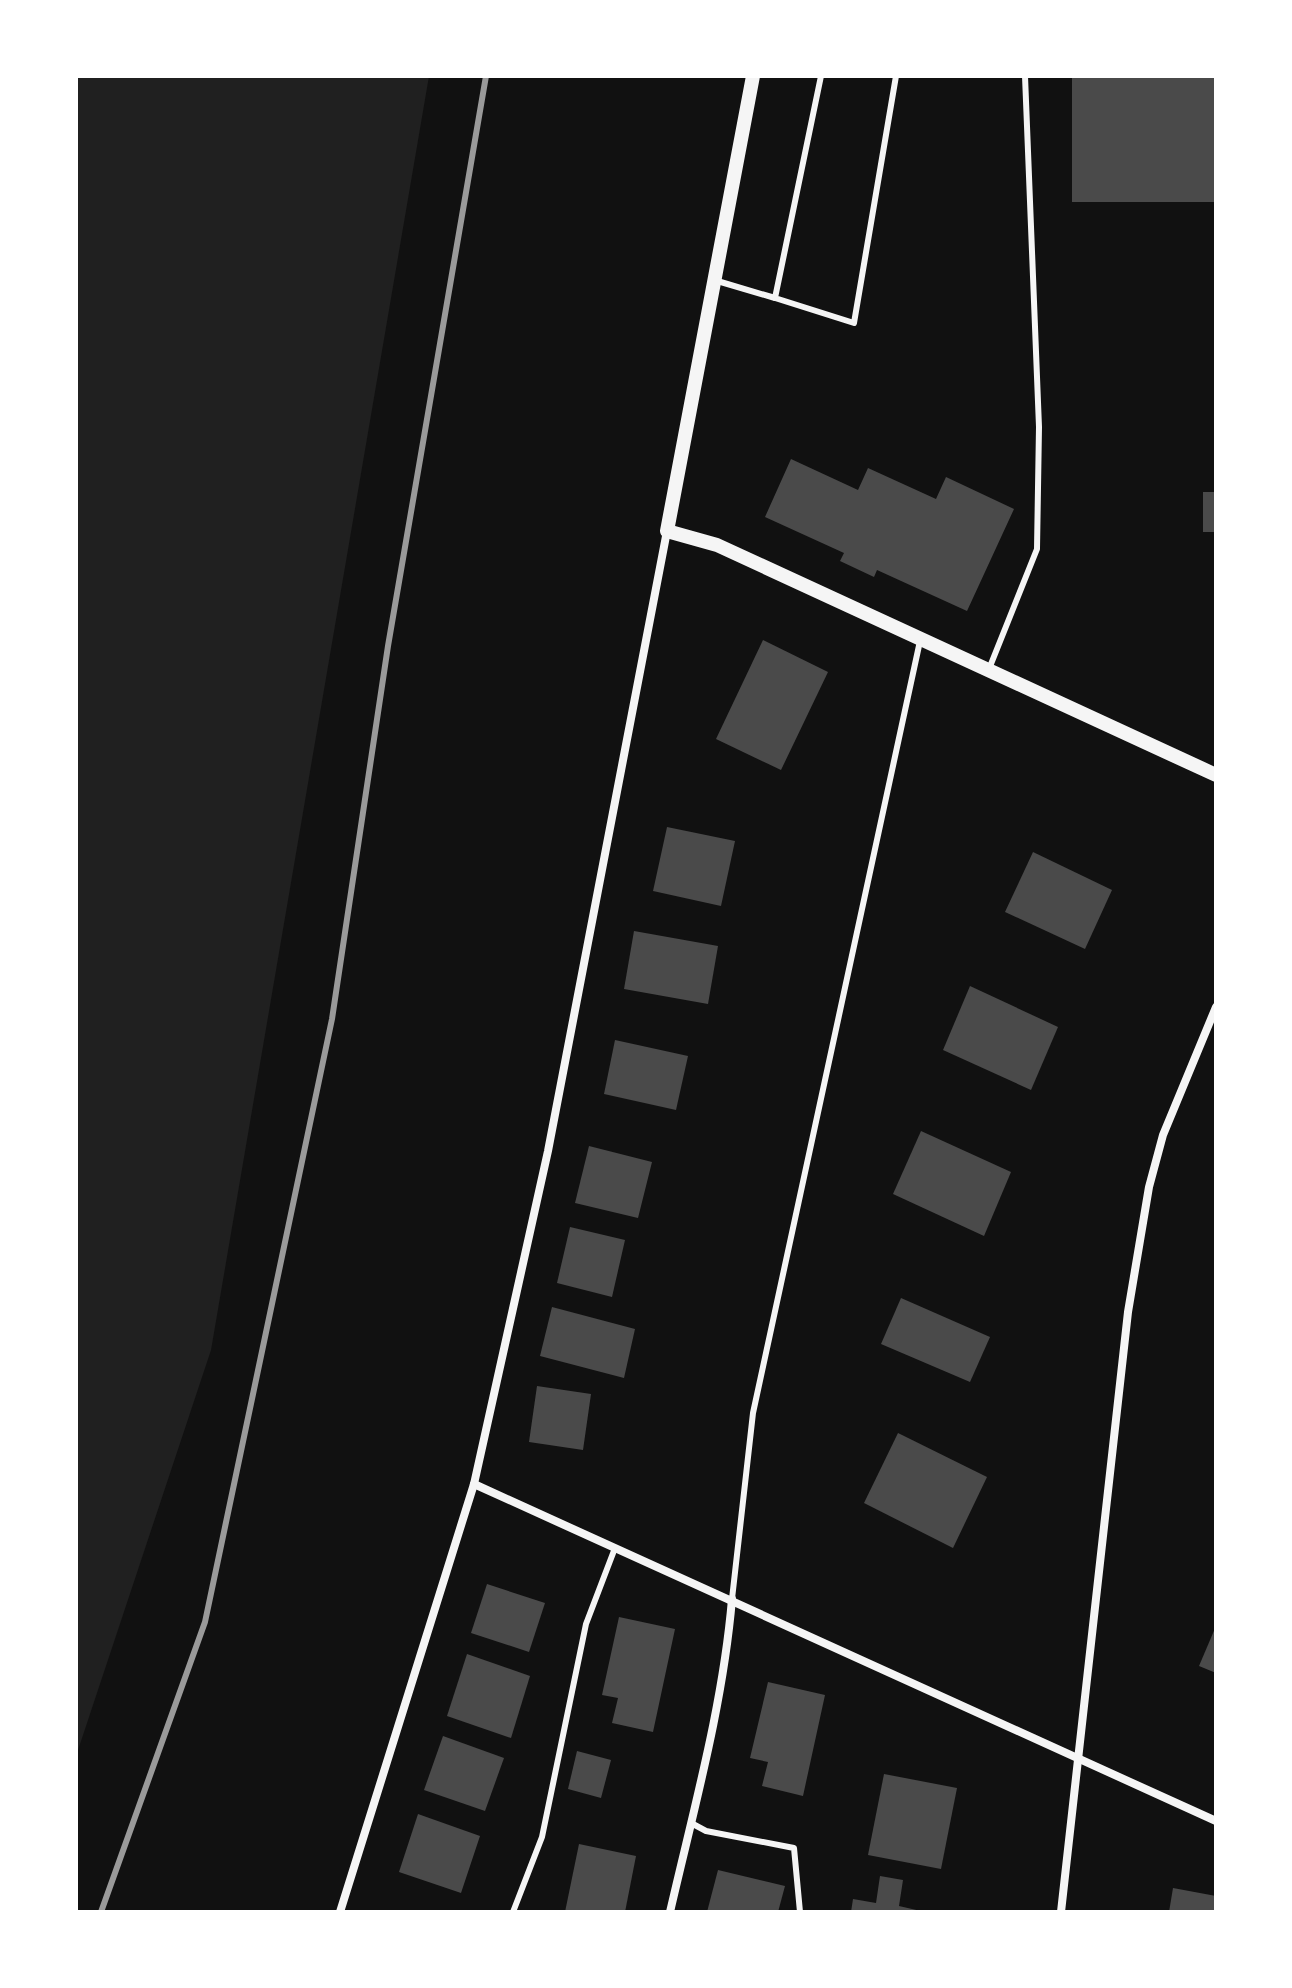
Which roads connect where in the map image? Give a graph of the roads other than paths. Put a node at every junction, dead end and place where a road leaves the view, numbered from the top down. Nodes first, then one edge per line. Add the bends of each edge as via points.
1 (753, 76) edge
2 (821, 76) edge
3 (896, 76) edge
4 (1025, 76) edge
5 (714, 280) junction
6 (775, 298) junction
7 (667, 531) junction
8 (921, 638) junction
9 (989, 669) junction
10 (1216, 775) edge
11 (1216, 1007) edge
12 (474, 1484) junction
13 (615, 1548) junction
14 (732, 1599) junction
15 (1079, 1758) junction
16 (1216, 1821) edge
17 (693, 1824) junction
18 (340, 1912) edge
19 (513, 1912) edge
20 (670, 1912) edge
21 (800, 1912) edge
22 (1061, 1912) edge

1 - 5 street
2 - 6 lane
3 - 6 lane via 854,323
4 - 9 lane via 1039,427 1037,549
5 - 6 lane
5 - 7 street
7 - 8 street via 717,545
7 - 12 street via 548,1151
8 - 9 street
8 - 14 lane via 753,1413
9 - 10 street
11 - 15 street via 1163,1135 1149,1187 1128,1312
12 - 13 street
12 - 18 street
13 - 14 street
13 - 19 lane via 586,1624 542,1837
14 - 15 street
14 - 17 street
15 - 16 street
15 - 22 street
17 - 20 street
17 - 21 lane via 794,1848

